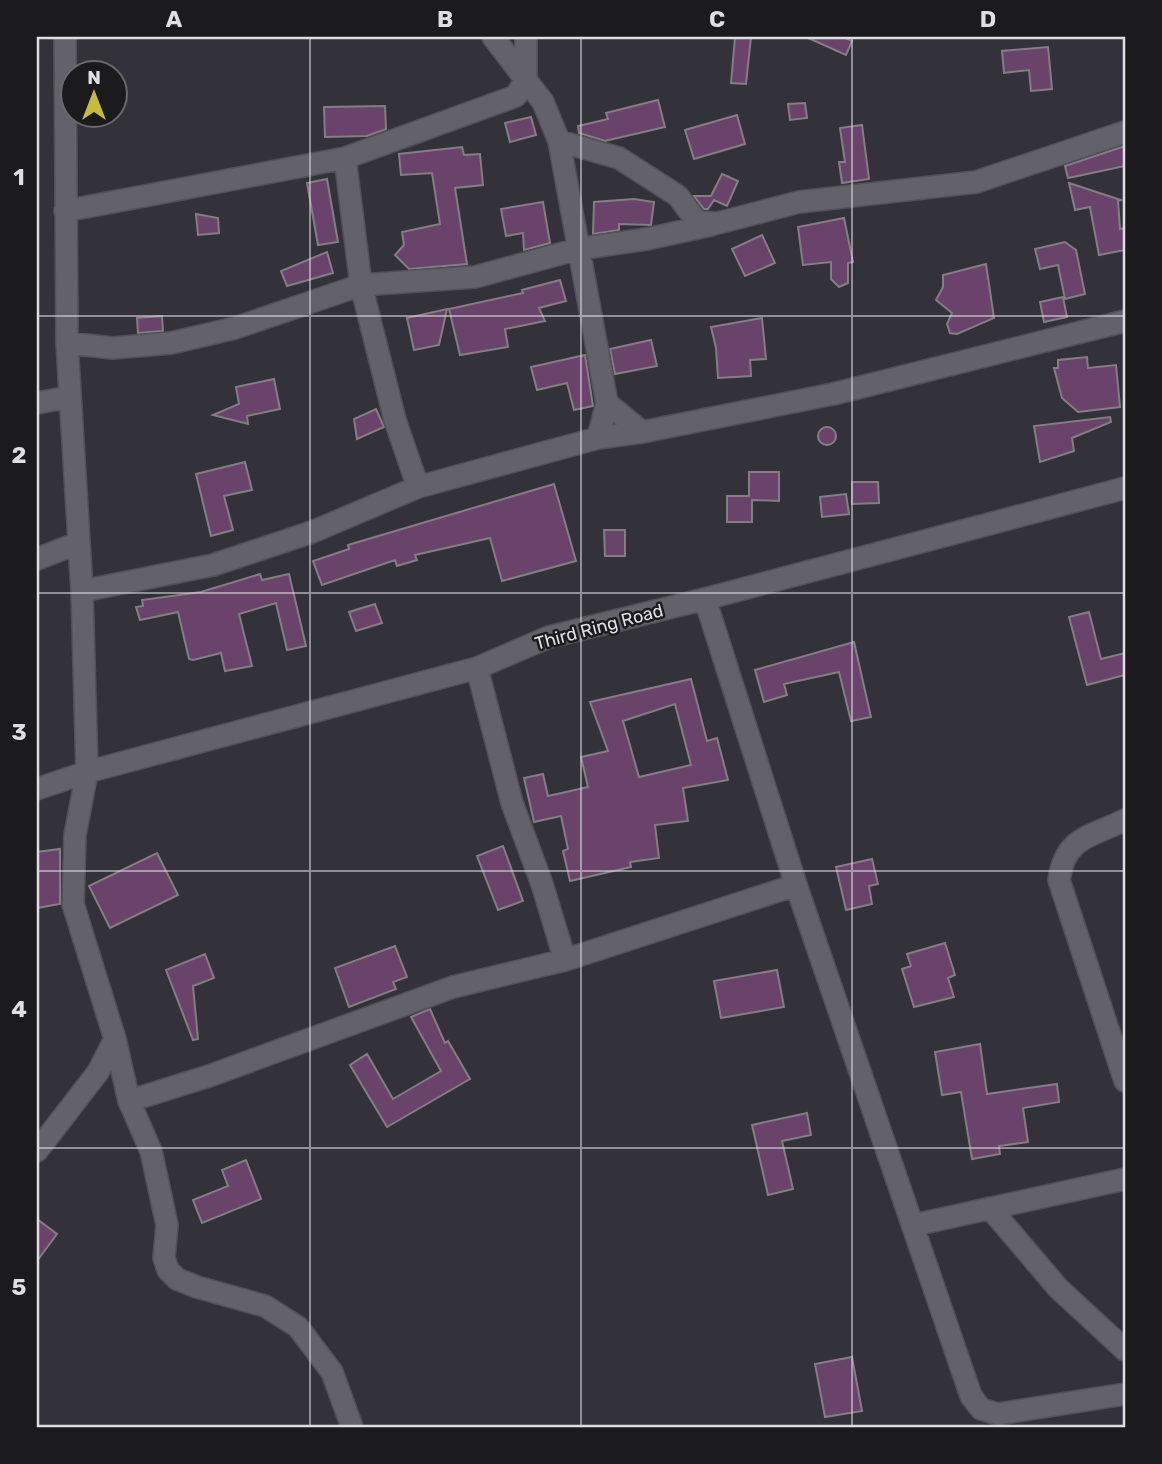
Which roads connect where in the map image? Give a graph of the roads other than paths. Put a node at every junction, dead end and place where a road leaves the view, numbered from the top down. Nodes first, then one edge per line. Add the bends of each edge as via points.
1 (65, 37) edge
2 (494, 37) edge
3 (526, 37) edge
4 (526, 79) junction
5 (1125, 132) edge
6 (559, 141) junction
7 (345, 158) junction
8 (65, 211) junction
9 (718, 223) junction
10 (578, 249) junction
11 (361, 285) junction
12 (1125, 321) edge
13 (67, 343) junction
14 (69, 397) junction
15 (37, 403) edge
16 (607, 403) junction
17 (642, 432) junction
18 (598, 438) junction
19 (418, 487) junction
20 (1125, 488) edge
21 (78, 543) junction
22 (37, 559) edge
23 (82, 591) junction
24 (705, 599) junction
25 (477, 668) junction
26 (87, 772) junction
27 (37, 789) edge
28 (1125, 820) edge
29 (796, 886) junction
30 (565, 960) junction
31 (115, 1039) junction
32 (1125, 1081) edge
33 (130, 1101) junction
34 (37, 1151) edge
35 (1125, 1179) edge
36 (990, 1208) junction
37 (914, 1225) junction
38 (1125, 1350) edge
39 (1125, 1394) edge
40 (980, 1418) edge
41 (352, 1427) edge

1 - 8 street
2 - 4 street
3 - 4 street
4 - 6 street via 543,102
4 - 7 street via 516,96
5 - 9 street via 976,181 799,202
6 - 9 street via 620,158 678,196 696,222
6 - 10 street
7 - 8 street
7 - 11 street
8 - 13 street
9 - 10 street
10 - 11 street via 475,277
10 - 16 street
11 - 13 street via 235,328 170,343 113,348
11 - 19 street via 395,420
12 - 17 street via 833,394
13 - 14 street
14 - 15 street
14 - 21 street
16 - 17 street
16 - 18 street
17 - 18 street
18 - 19 street
19 - 23 street via 312,533 213,565
20 - 24 street, Third Ring Road
21 - 22 street
21 - 23 street
23 - 26 street
24 - 25 street, Third Ring Road via 549,637
24 - 29 street
25 - 26 street, Third Ring Road
25 - 30 street via 512,803
26 - 27 street, Third Ring Road
26 - 31 street via 75,835 73,904
28 - 32 street via 1073,845 1062,859 1059,880
29 - 30 street
29 - 37 street
30 - 33 street via 453,986
31 - 33 street
31 - 34 street via 97,1072
33 - 41 street via 151,1152 167,1225 164,1258 168,1270 197,1287 265,1306 298,1327 332,1372
35 - 36 street
36 - 37 street
36 - 38 street via 1058,1288
37 - 40 street
39 - 40 street

